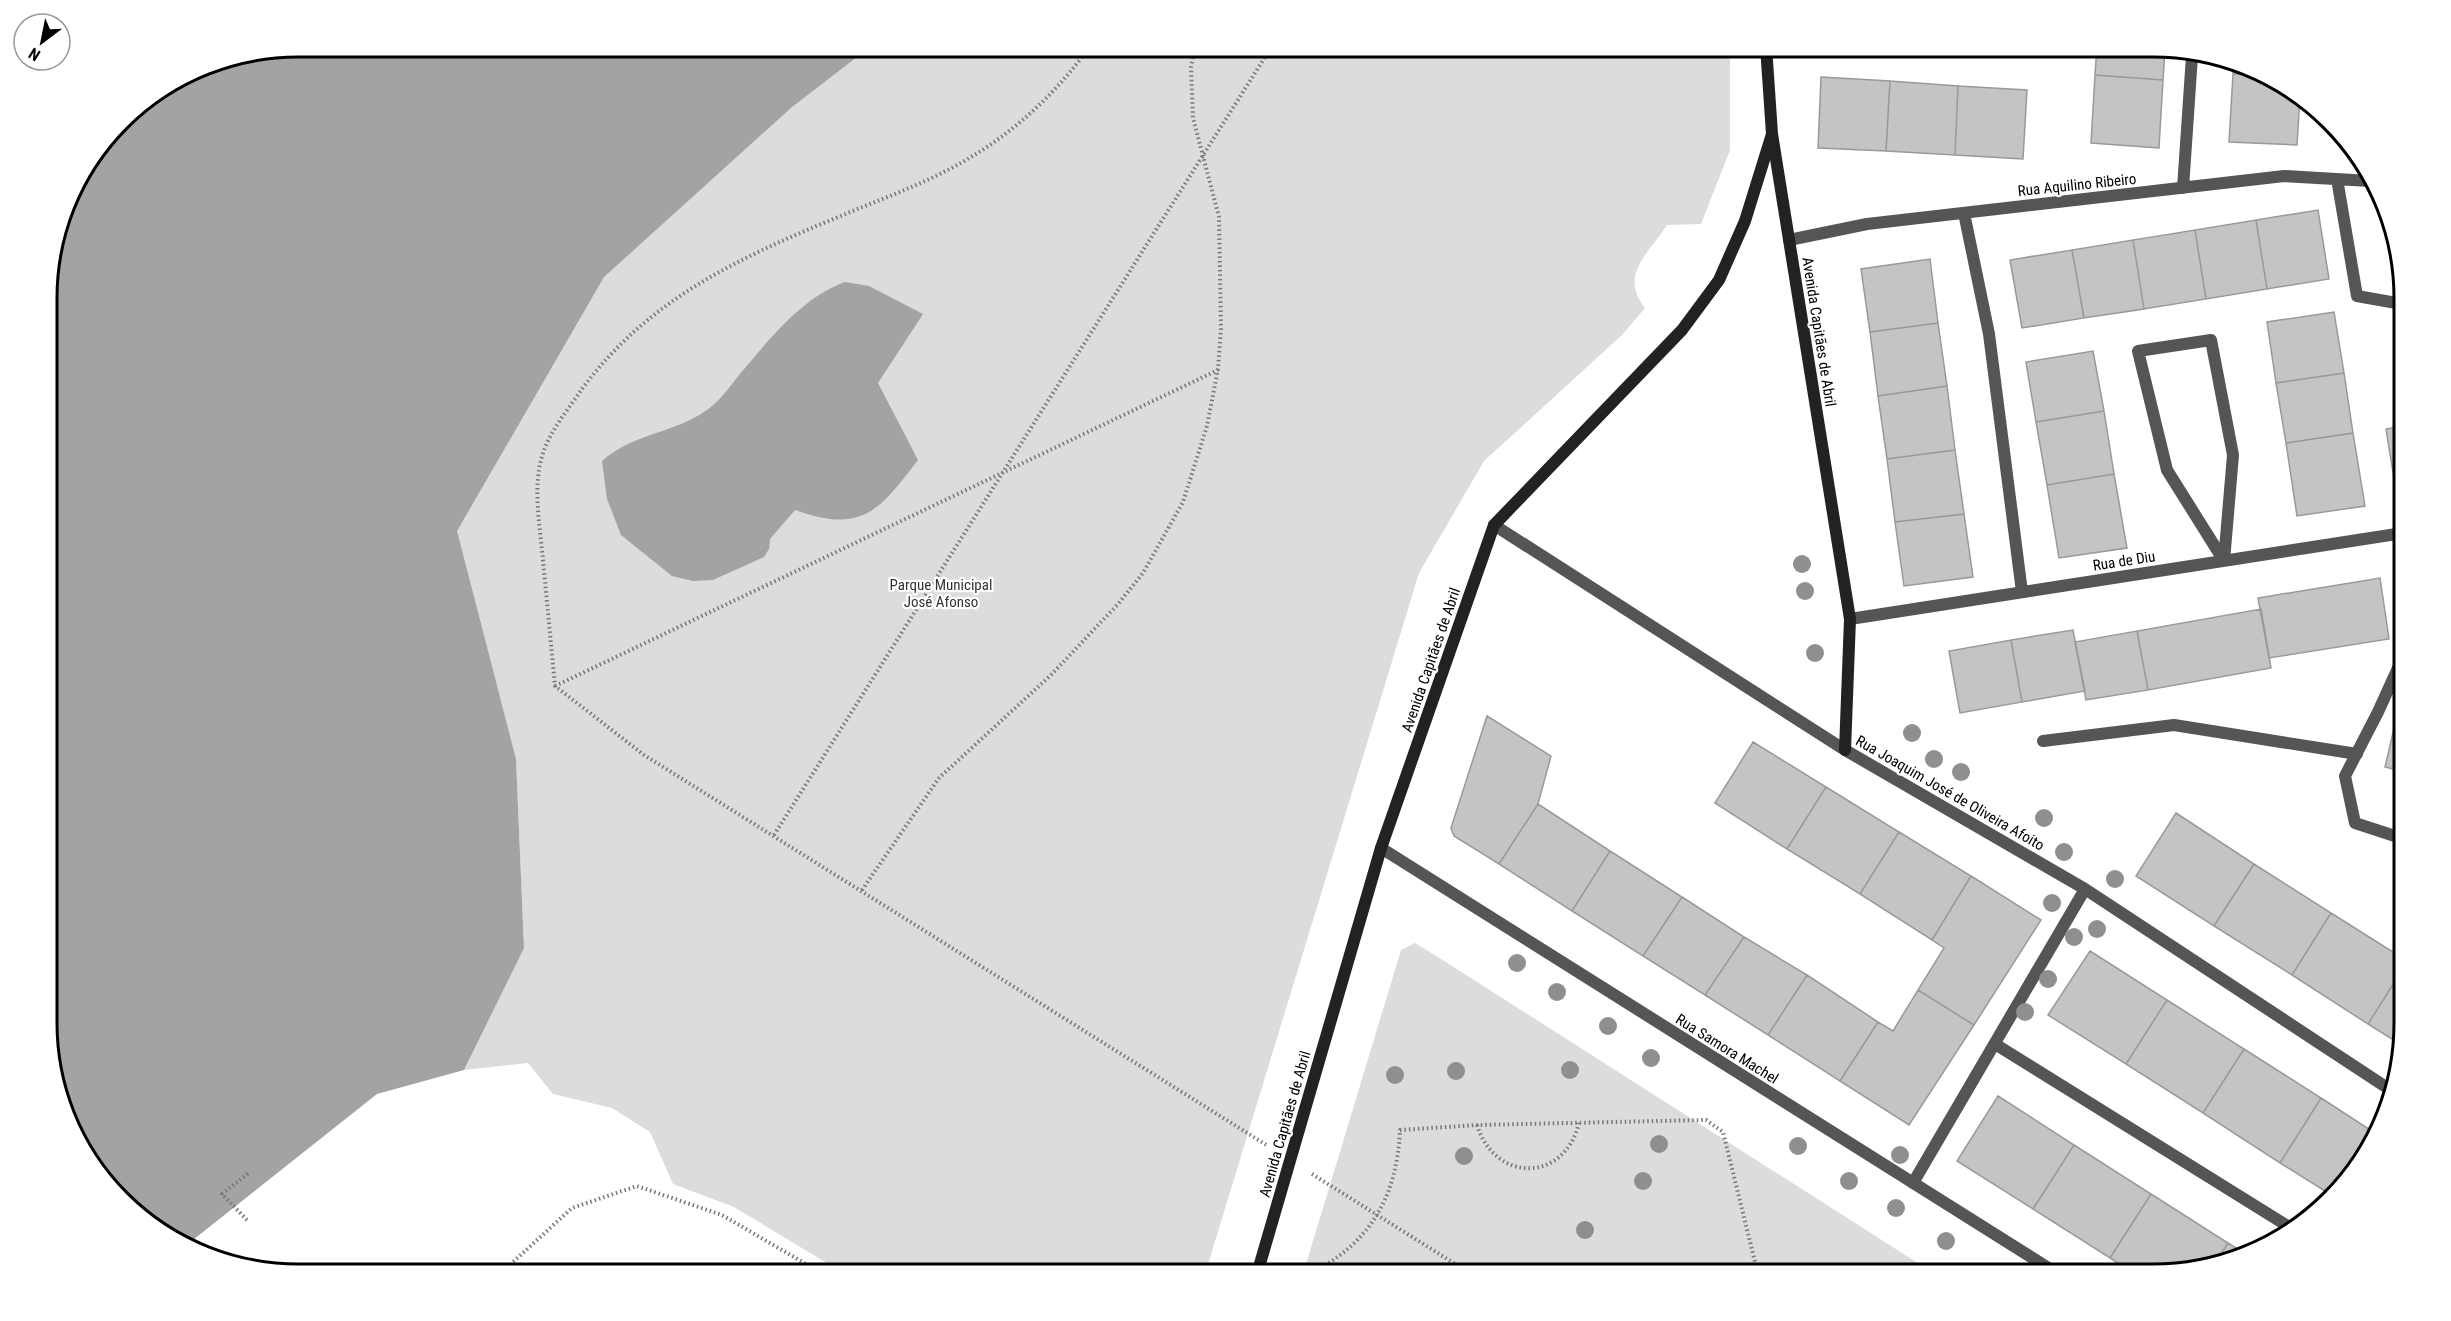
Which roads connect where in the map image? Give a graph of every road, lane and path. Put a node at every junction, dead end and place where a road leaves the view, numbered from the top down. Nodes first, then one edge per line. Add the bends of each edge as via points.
1 (1081, 57) edge
2 (1193, 57) edge
3 (1265, 57) edge
4 (1767, 57) edge
5 (2192, 60) edge
6 (1772, 134) junction
7 (1202, 156) junction
8 (2337, 179) junction
9 (2363, 181) edge
10 (2183, 188) junction
11 (1964, 213) junction
12 (1789, 240) junction
13 (2394, 302) edge
14 (1218, 369) junction
15 (1002, 472) junction
16 (1494, 525) junction
17 (2394, 534) edge
18 (2224, 561) junction
19 (2022, 592) junction
20 (1850, 619) junction
21 (2394, 676) edge
22 (555, 686) junction
23 (2043, 741) dead end
24 (1845, 750) junction
25 (2357, 754) junction
26 (774, 835) junction
27 (2394, 836) edge
28 (1381, 848) junction
29 (2085, 888) junction
30 (862, 890) junction
31 (1995, 1044) junction
32 (2385, 1087) edge
33 (1579, 1123) junction
34 (1477, 1125) junction
35 (1291, 1160) junction
36 (250, 1172) dead end
37 (1913, 1184) junction
38 (1377, 1215) junction
39 (248, 1220) dead end
40 (2285, 1224) edge
41 (511, 1264) edge
42 (806, 1264) edge
43 (1260, 1264) edge
44 (1326, 1264) edge
45 (1455, 1264) edge
46 (1756, 1264) edge
47 (2042, 1264) edge

1 - 22 path via 1041,103 979,152 907,190 773,246 692,286 645,321 596,371 543,452 538,475
2 - 7 path via 1193,118
3 - 7 path
4 - 6 street, Avenida Capitães de Abril
5 - 10 street
6 - 12 street, Avenida Capitães de Abril
6 - 16 street, Avenida Capitães de Abril via 1746,221 1719,280 1682,330
7 - 14 path via 1219,216 1222,281
7 - 15 path
8 - 9 street, Rua Aquilino Ribeiro
8 - 10 street, Rua Aquilino Ribeiro via 2284,176
8 - 13 street via 2357,296
10 - 11 street, Rua Aquilino Ribeiro
11 - 12 street, Rua Aquilino Ribeiro via 1867,224
11 - 19 street via 1989,334
12 - 20 street, Avenida Capitães de Abril
14 - 15 path
14 - 30 path via 1207,426 1183,502 1143,573 1052,675 939,778
15 - 22 path
15 - 26 path
16 - 24 street, Rua Joaquim José de Oliveira Afoito
16 - 28 street, Avenida Capitães de Abril
17 - 18 street, Rua de Diu
18 - 18 street via 2233,455 2211,340 2138,351 2167,470
18 - 19 street, Rua de Diu
19 - 20 street, Rua de Diu
20 - 24 street, Avenida Capitães de Abril
21 - 25 street
22 - 26 path via 644,755
23 - 25 street via 2174,726
24 - 29 street, Rua Joaquim José de Oliveira Afoito
25 - 27 street via 2344,776 2355,823
26 - 30 path
28 - 35 street, Avenida Capitães de Abril
28 - 37 street, Rua Samora Machel
29 - 31 street
29 - 32 street, Rua Joaquim José de Oliveira Afoito
30 - 35 path
31 - 37 street
31 - 40 street
33 - 34 path
33 - 34 path via 1575,1137 1562,1155 1528,1169 1514,1167 1490,1151
33 - 46 path via 1706,1120 1723,1132
34 - 38 path via 1400,1130 1398,1160
35 - 38 path
35 - 43 street, Avenida Capitães de Abril
36 - 39 path via 222,1194
37 - 47 street, Rua Samora Machel
38 - 44 path via 1347,1251
38 - 45 path
41 - 42 path via 572,1208 637,1186 722,1215

